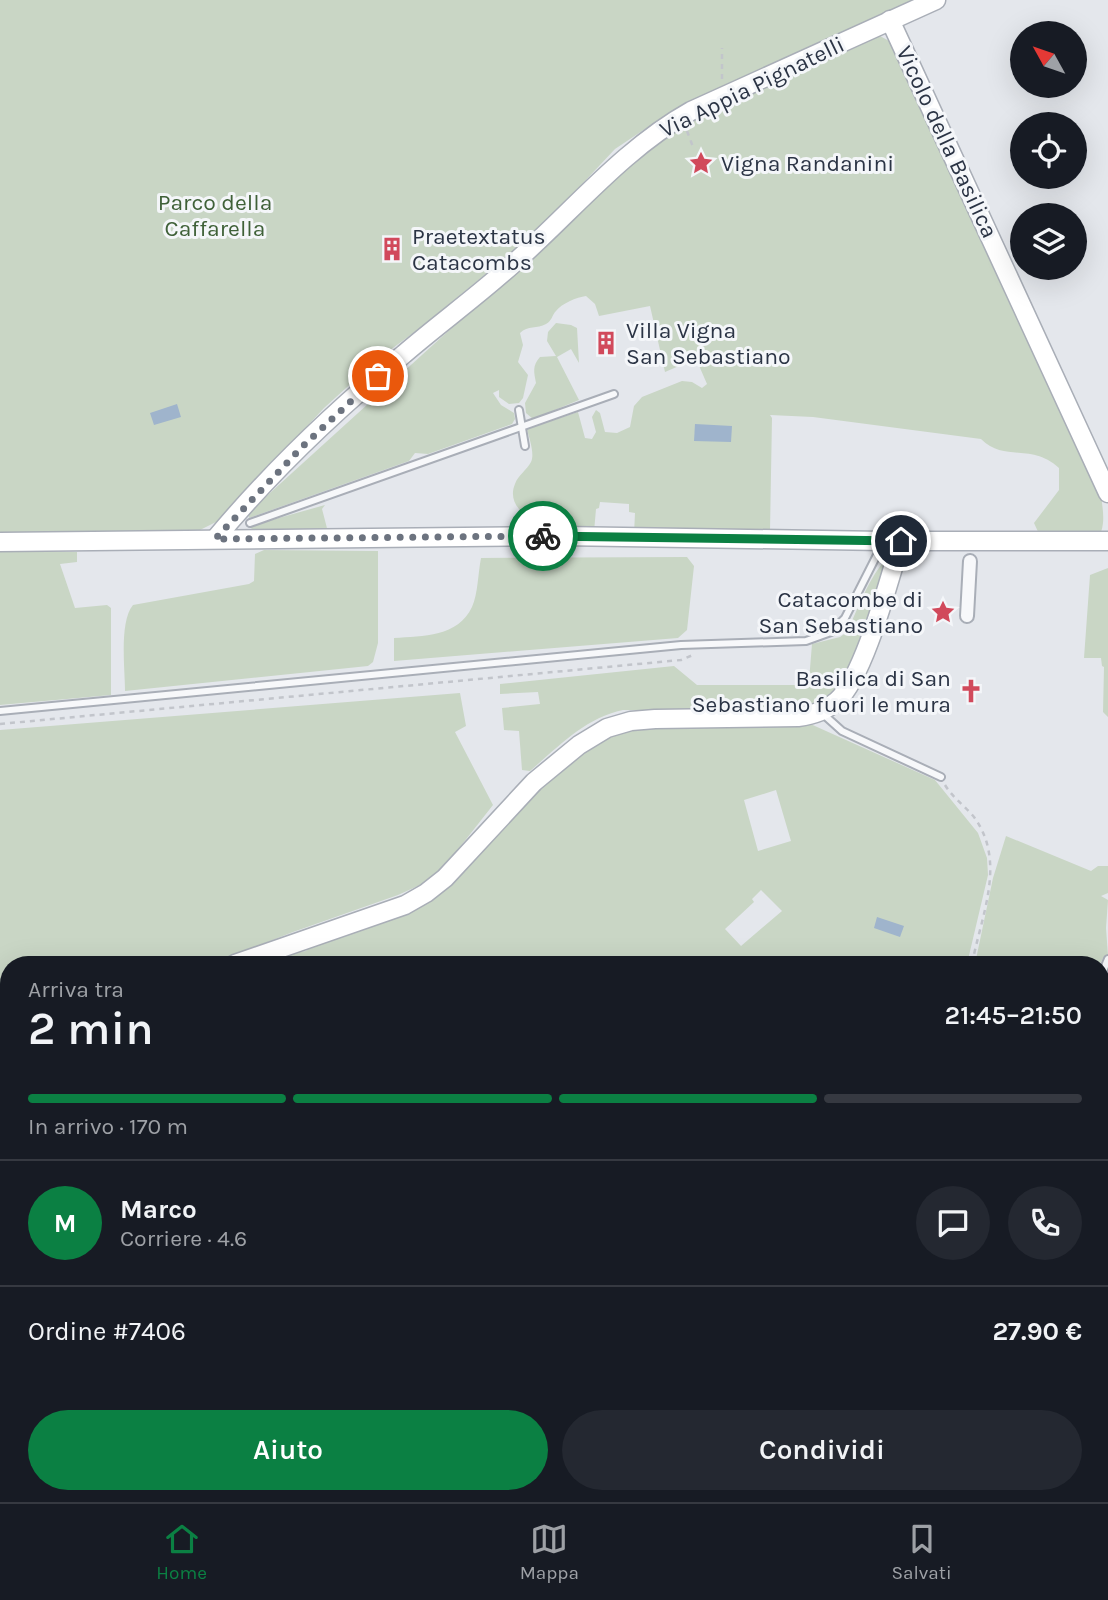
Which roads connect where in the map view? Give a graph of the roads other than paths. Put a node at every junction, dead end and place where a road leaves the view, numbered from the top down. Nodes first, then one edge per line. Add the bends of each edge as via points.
1 (936, 0) edge
2 (890, 20) junction
3 (614, 394) dead end
4 (519, 410) dead end
5 (522, 427) junction
6 (525, 446) dead end
7 (1108, 493) edge
8 (250, 523) dead end
9 (215, 539) junction
10 (892, 541) junction
11 (1108, 541) edge
12 (0, 542) edge
13 (970, 561) dead end
14 (967, 616) dead end
15 (0, 711) edge
16 (821, 712) junction
17 (941, 777) road end
18 (258, 956) edge

1 - 2 main road, Via Appia Pignatelli
2 - 7 main road, Vicolo della Basilica
2 - 9 main road, Via Appia Pignatelli via 681,117 637,147 500,276 347,404
3 - 5 lane
4 - 5 lane
5 - 6 lane
5 - 8 lane
9 - 10 main road via 561,536
9 - 12 main road
10 - 11 main road
10 - 15 lane via 840,624 806,641 704,644
10 - 16 main road via 872,632 853,679 841,698
13 - 14 street
16 - 17 lane via 842,731
16 - 18 main road via 771,719 634,720 613,726 579,745 534,782 426,893 405,905

